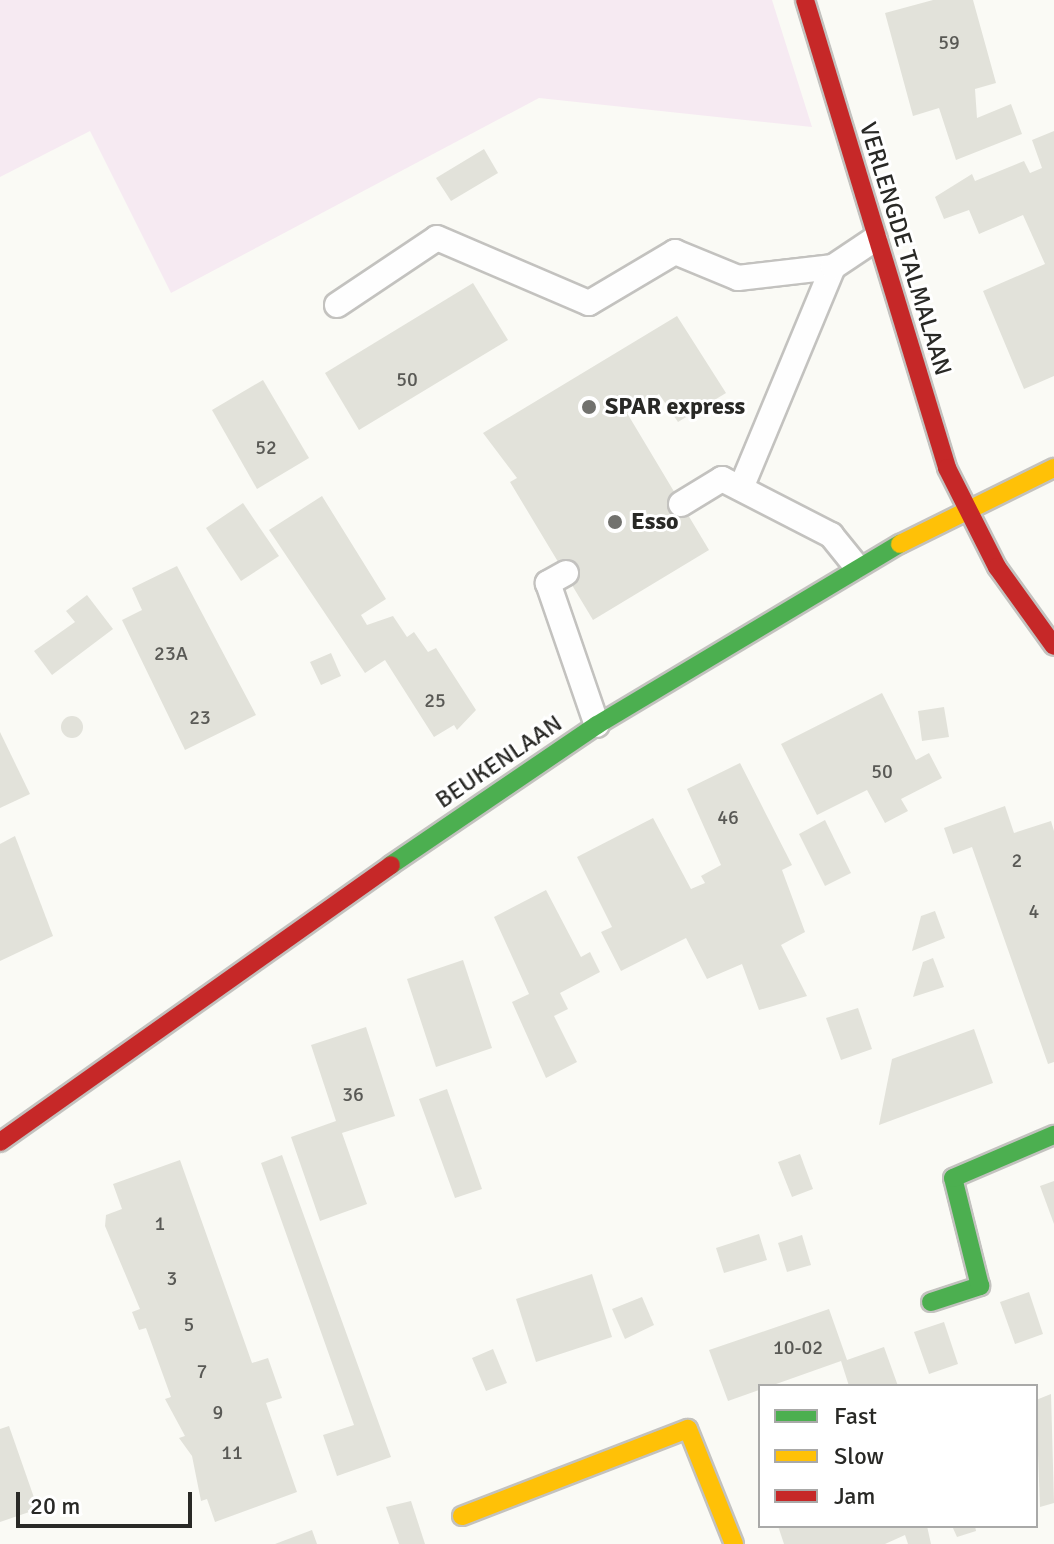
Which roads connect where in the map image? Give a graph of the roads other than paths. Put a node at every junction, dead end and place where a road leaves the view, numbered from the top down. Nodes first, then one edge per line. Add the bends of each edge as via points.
1 (805, 0) edge
2 (875, 239) junction
3 (833, 267) junction
4 (337, 305) dead end
5 (1054, 468) edge
6 (741, 488) junction
7 (681, 504) dead end
8 (964, 509) junction
9 (856, 566) junction
10 (566, 573) dead end
11 (1054, 646) edge
12 (597, 725) junction
13 (1054, 1135) edge
14 (0, 1142) edge
15 (931, 1302) dead end
16 (462, 1516) dead end
17 (734, 1544) edge

1 - 2 street, VERLENGDE TALMALAAN
2 - 3 lane
2 - 8 street, VERLENGDE TALMALAAN
3 - 4 lane via 738,278 675,252 589,303 437,238
3 - 6 lane
5 - 8 street, BEUKENLAAN
6 - 7 lane via 722,479
6 - 9 lane via 831,535
8 - 9 street, BEUKENLAAN
8 - 11 street, VERLENGDE TALMALAAN
9 - 12 street, BEUKENLAAN
10 - 12 lane via 548,583
12 - 14 street, BEUKENLAAN via 164,1020
13 - 15 street via 953,1178 980,1286
16 - 17 street via 688,1429

